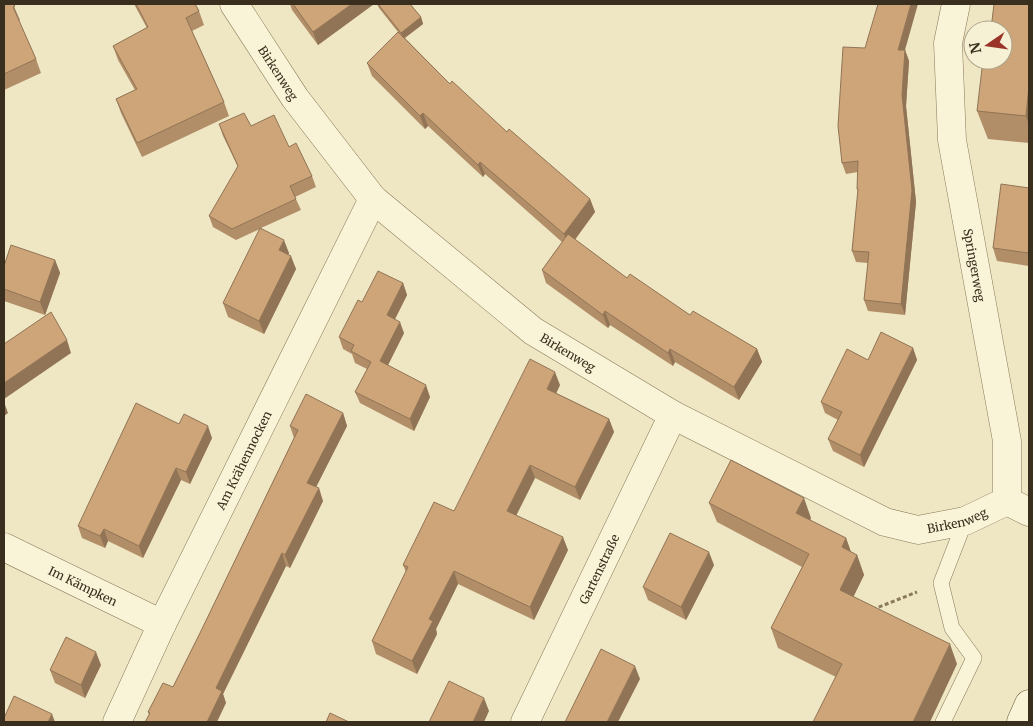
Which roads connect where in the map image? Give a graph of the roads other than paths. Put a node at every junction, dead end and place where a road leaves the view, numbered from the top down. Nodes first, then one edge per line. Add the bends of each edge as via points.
1 (234, 4) edge
2 (956, 4) edge
3 (373, 199) junction
4 (673, 415) junction
5 (1018, 507) edge
6 (965, 521) junction
7 (4, 547) edge
8 (162, 624) junction
9 (1029, 704) edge
10 (117, 722) edge
11 (525, 722) edge
12 (943, 722) edge
13 (1021, 722) edge

1 - 3 street, Birkenweg via 295,98
2 - 5 street, Springerweg via 948,43 952,140
3 - 4 street, Birkenweg via 533,331
3 - 8 street, Am Krähennocken
4 - 6 street, Birkenweg via 885,522 918,530
4 - 11 street, Gartenstraße
5 - 6 street, Birkenweg
6 - 12 lane via 941,582 952,628 974,658
7 - 8 street, Im Kämpken
8 - 10 street, Am Krähennocken
9 - 13 street

